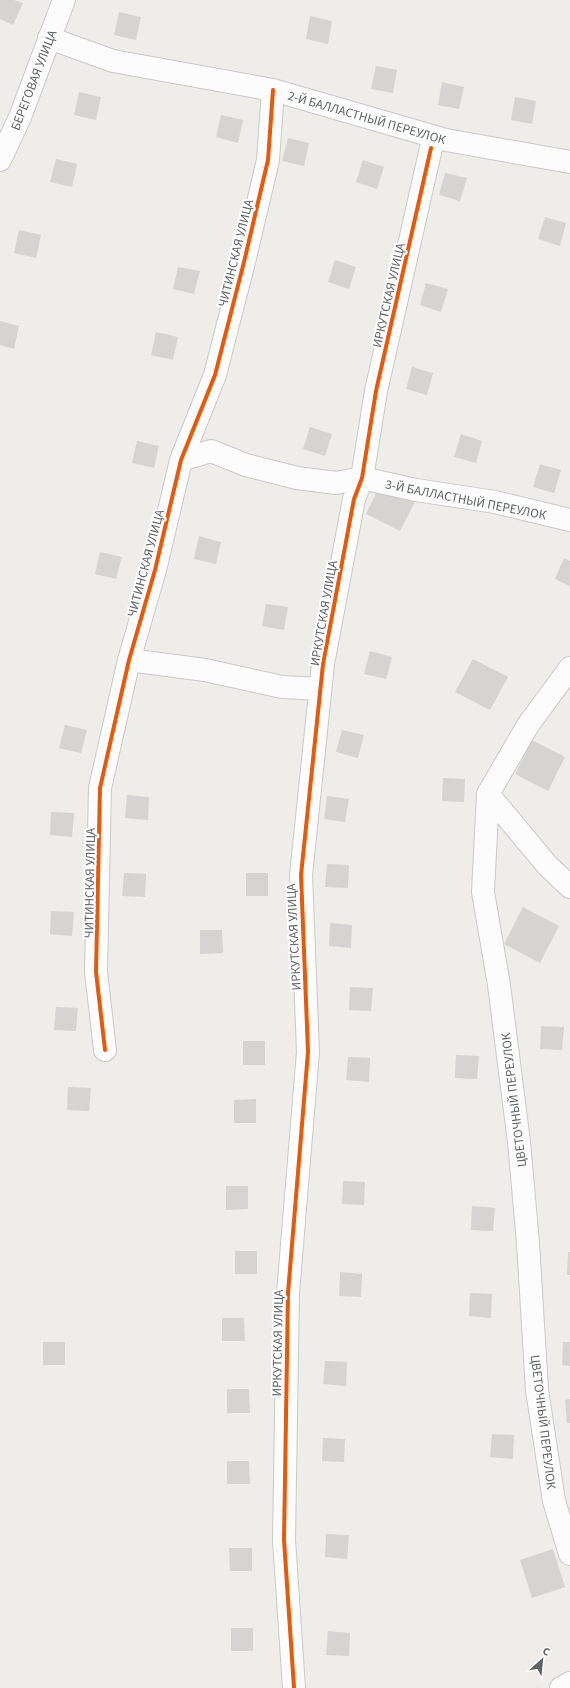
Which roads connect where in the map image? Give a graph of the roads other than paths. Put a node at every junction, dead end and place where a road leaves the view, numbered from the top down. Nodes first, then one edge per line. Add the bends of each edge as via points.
1 (64, 0) edge
2 (49, 38) junction
3 (273, 90) junction
4 (431, 148) dead end
5 (0, 160) edge
6 (570, 162) edge
7 (181, 460) junction
8 (362, 478) junction
9 (570, 520) edge
10 (129, 660) junction
11 (570, 668) edge
12 (320, 689) junction
13 (488, 794) junction
14 (570, 887) edge
15 (104, 1050) dead end
16 (570, 1554) edge
17 (570, 1683) edge
18 (294, 1688) edge
19 (561, 1688) edge

1 - 2 street, БЕРЕГОВАЯ УЛИЦА
2 - 3 street, 2-Й БАЛЛАСТНЫЙ ПЕРЕУЛОК via 113,61
2 - 5 street, БЕРЕГОВАЯ УЛИЦА via 20,116
3 - 6 street, 2-Й БАЛЛАСТНЫЙ ПЕРЕУЛОК via 446,140
3 - 7 street, ЧИТИНСКАЯ УЛИЦА via 268,160 244,262 215,375
4 - 8 street, ИРКУТСКАЯ УЛИЦА via 376,391
7 - 8 street via 211,451 246,465 297,478 336,483
7 - 10 street, ЧИТИНСКАЯ УЛИЦА via 155,570
8 - 9 street, 3-Й БАЛЛАСТНЫЙ ПЕРЕУЛОК via 416,490 496,502
8 - 12 street, ИРКУТСКАЯ УЛИЦА via 354,499
10 - 12 street via 205,670 282,687
10 - 15 street, ЧИТИНСКАЯ УЛИЦА via 100,788 96,972
11 - 13 street, ЦВЕТОЧНЫЙ ПЕРЕУЛОК via 528,725
12 - 18 street, ИРКУТСКАЯ УЛИЦА via 301,875 308,1052 288,1293 284,1540
13 - 14 street via 547,865
13 - 16 street, ЦВЕТОЧНЫЙ ПЕРЕУЛОК via 483,892 499,985 519,1142 537,1390 554,1501
17 - 19 street

